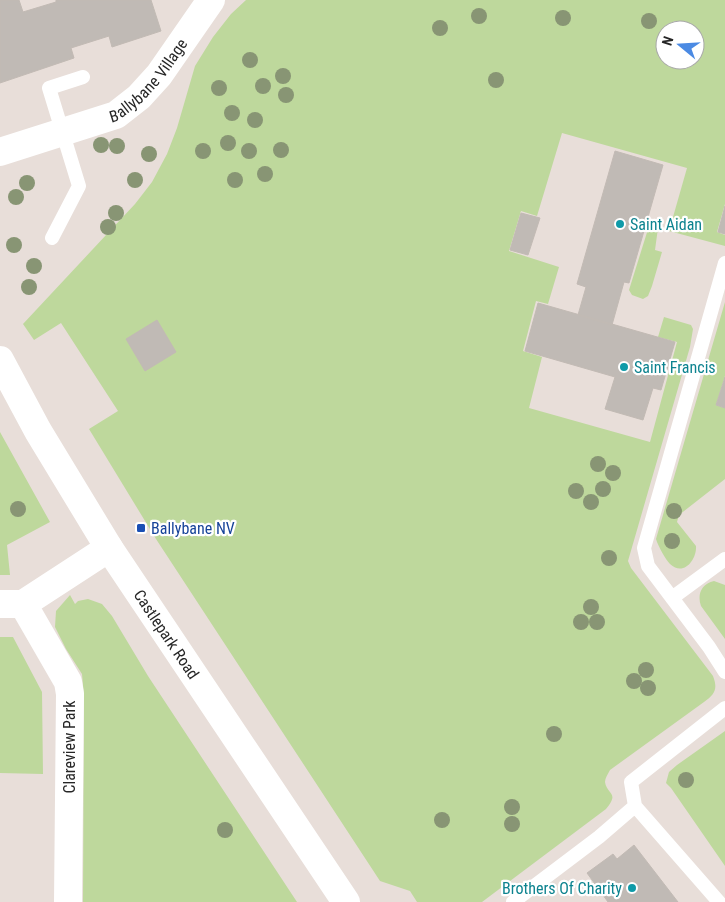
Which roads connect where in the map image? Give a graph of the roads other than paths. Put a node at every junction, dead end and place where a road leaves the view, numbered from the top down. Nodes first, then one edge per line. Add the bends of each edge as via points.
1 (211, 0) edge
2 (83, 78) dead end
3 (63, 132) junction
4 (0, 152) edge
5 (52, 238) dead end
6 (725, 263) edge
7 (0, 360) edge
8 (109, 548) junction
9 (725, 558) edge
10 (672, 598) junction
11 (12, 604) edge
12 (725, 672) edge
13 (725, 708) edge
14 (636, 806) junction
15 (517, 901) edge
16 (68, 902) edge
17 (346, 902) edge
18 (719, 902) edge

1 - 3 street, Ballybane Village via 160,75 139,97 116,115
2 - 3 lane via 49,88
3 - 4 street, Ballybane Village
3 - 5 lane via 79,186
6 - 10 lane via 644,548 648,566
7 - 8 street, Castlepark Road via 38,431
8 - 11 street, Clareview Park
8 - 17 street, Castlepark Road
9 - 10 lane
10 - 12 lane
11 - 16 street, Clareview Park via 68,682
13 - 14 lane via 631,782
14 - 15 lane
14 - 18 lane

